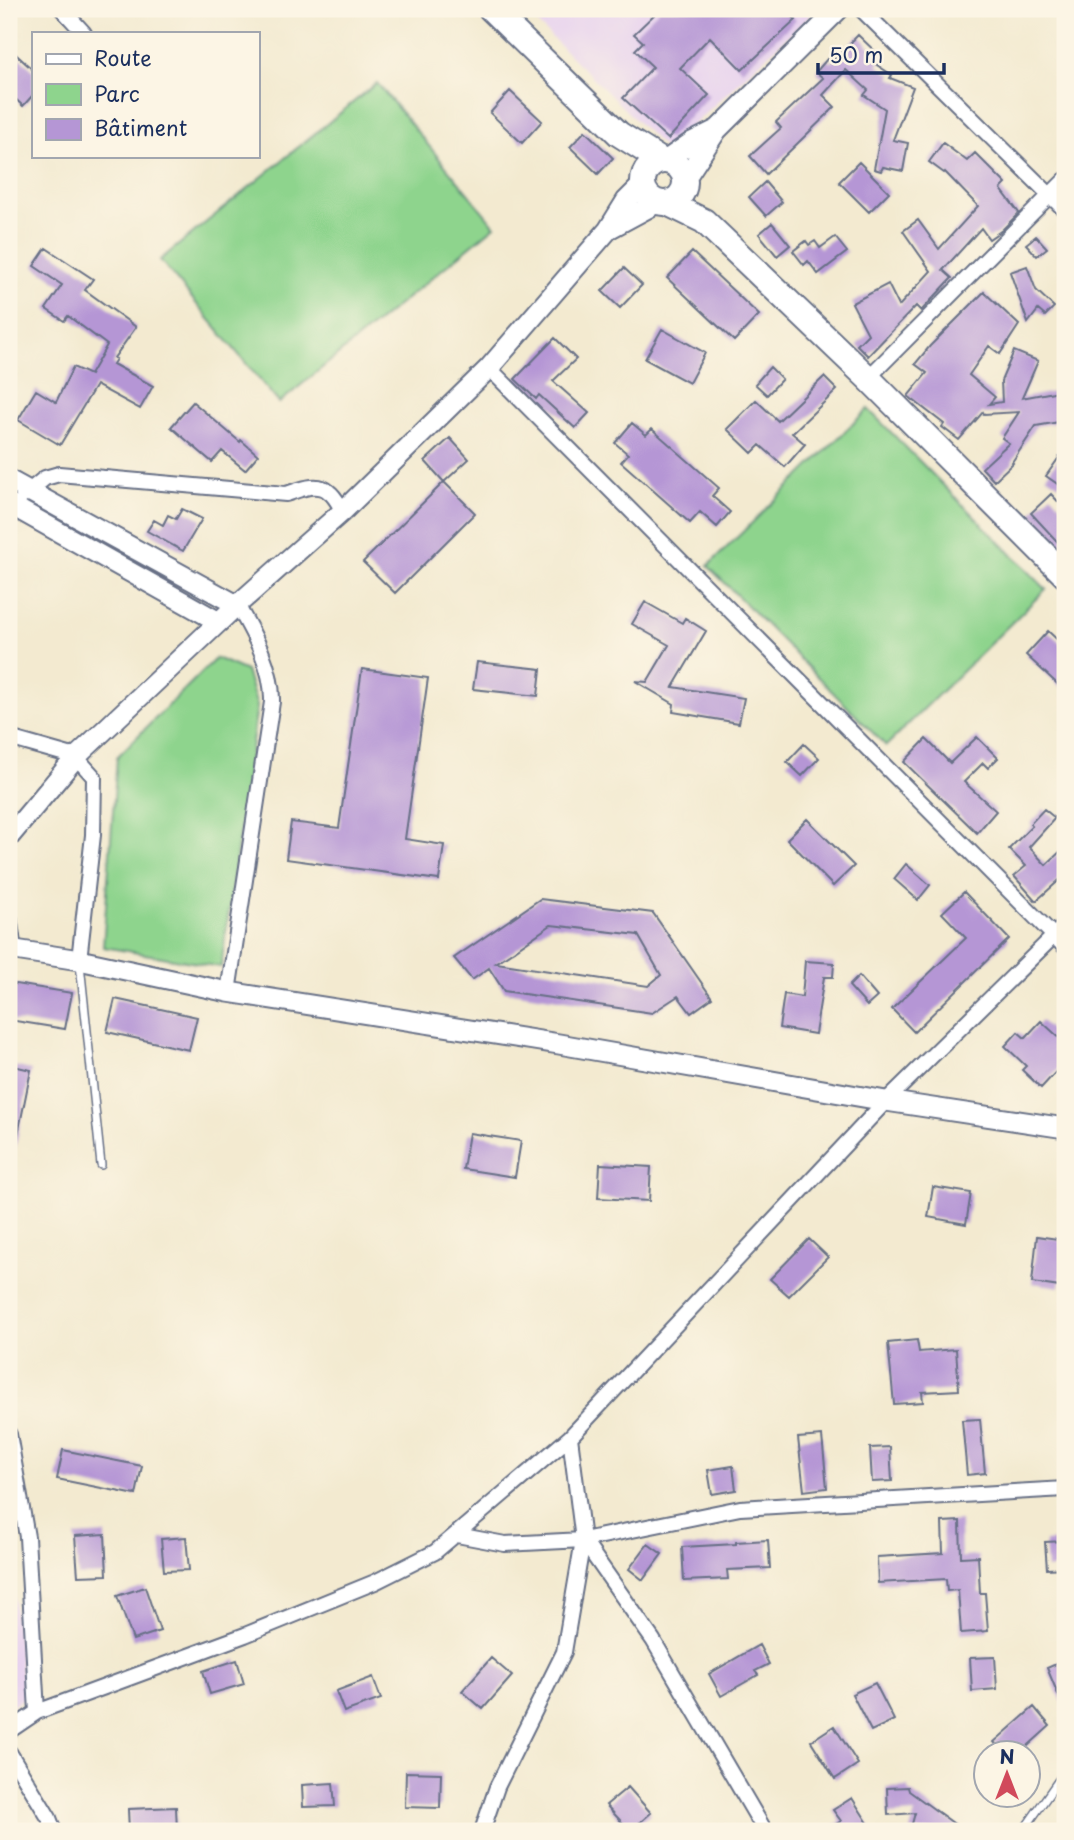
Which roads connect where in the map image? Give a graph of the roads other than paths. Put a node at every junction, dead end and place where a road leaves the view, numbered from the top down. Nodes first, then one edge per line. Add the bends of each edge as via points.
1 (62, 9) edge
2 (491, 9) edge
3 (839, 9) edge
4 (861, 9) edge
5 (83, 32) edge
6 (716, 130) junction
7 (653, 170) junction
8 (1065, 180) edge
9 (685, 181) junction
10 (1049, 195) junction
11 (663, 203) junction
12 (1065, 210) edge
13 (704, 221) junction
14 (608, 230) junction
15 (489, 368) junction
16 (867, 378) junction
17 (9, 480) edge
18 (28, 491) junction
19 (10, 505) edge
20 (342, 510) junction
21 (1065, 575) edge
22 (237, 605) junction
23 (219, 622) junction
24 (253, 632) junction
25 (9, 738) edge
26 (76, 757) junction
27 (9, 837) edge
28 (9, 916) edge
29 (1065, 925) edge
30 (1054, 936) junction
31 (1065, 947) edge
32 (11, 949) edge
33 (79, 960) junction
34 (228, 992) junction
35 (886, 1101) junction
36 (1065, 1128) edge
37 (102, 1165) dead end
38 (9, 1434) edge
39 (570, 1437) junction
40 (1065, 1489) edge
41 (457, 1535) junction
42 (583, 1540) junction
43 (37, 1712) junction
44 (9, 1731) edge
45 (9, 1752) edge
46 (1065, 1771) edge
47 (54, 1831) edge
48 (482, 1831) edge
49 (765, 1831) edge
50 (1023, 1831) edge

1 - 5 street
2 - 7 highway
3 - 6 main road
4 - 10 street
6 - 7 main road
6 - 9 main road
7 - 9 highway via 679,166
7 - 11 highway via 648,196
7 - 14 main road
8 - 10 street
9 - 11 highway via 680,196
9 - 13 highway
10 - 12 street
10 - 16 street
11 - 13 highway
11 - 14 main road
13 - 16 highway
14 - 15 main road
15 - 20 main road
15 - 30 street
16 - 21 highway
17 - 18 main road
18 - 19 street
18 - 20 street via 59,474 286,494 311,486 329,491
18 - 22 main road
19 - 23 main road
20 - 22 main road
22 - 23 main road
22 - 24 street
23 - 24 street
23 - 26 main road
24 - 34 street via 271,681 272,702
25 - 26 street
26 - 27 main road
26 - 33 street via 94,777 93,835
28 - 32 street
29 - 30 street
30 - 31 street
30 - 35 street
32 - 33 main road
33 - 34 main road
33 - 37 lane
34 - 35 main road
35 - 36 main road
35 - 39 street
38 - 43 street via 27,1537
39 - 41 street
39 - 42 street
40 - 42 street via 740,1508
41 - 42 street via 505,1544
41 - 43 street via 435,1552 375,1582
42 - 48 street via 564,1652 497,1787
42 - 49 street via 653,1640
43 - 44 street
45 - 47 street
46 - 50 lane

